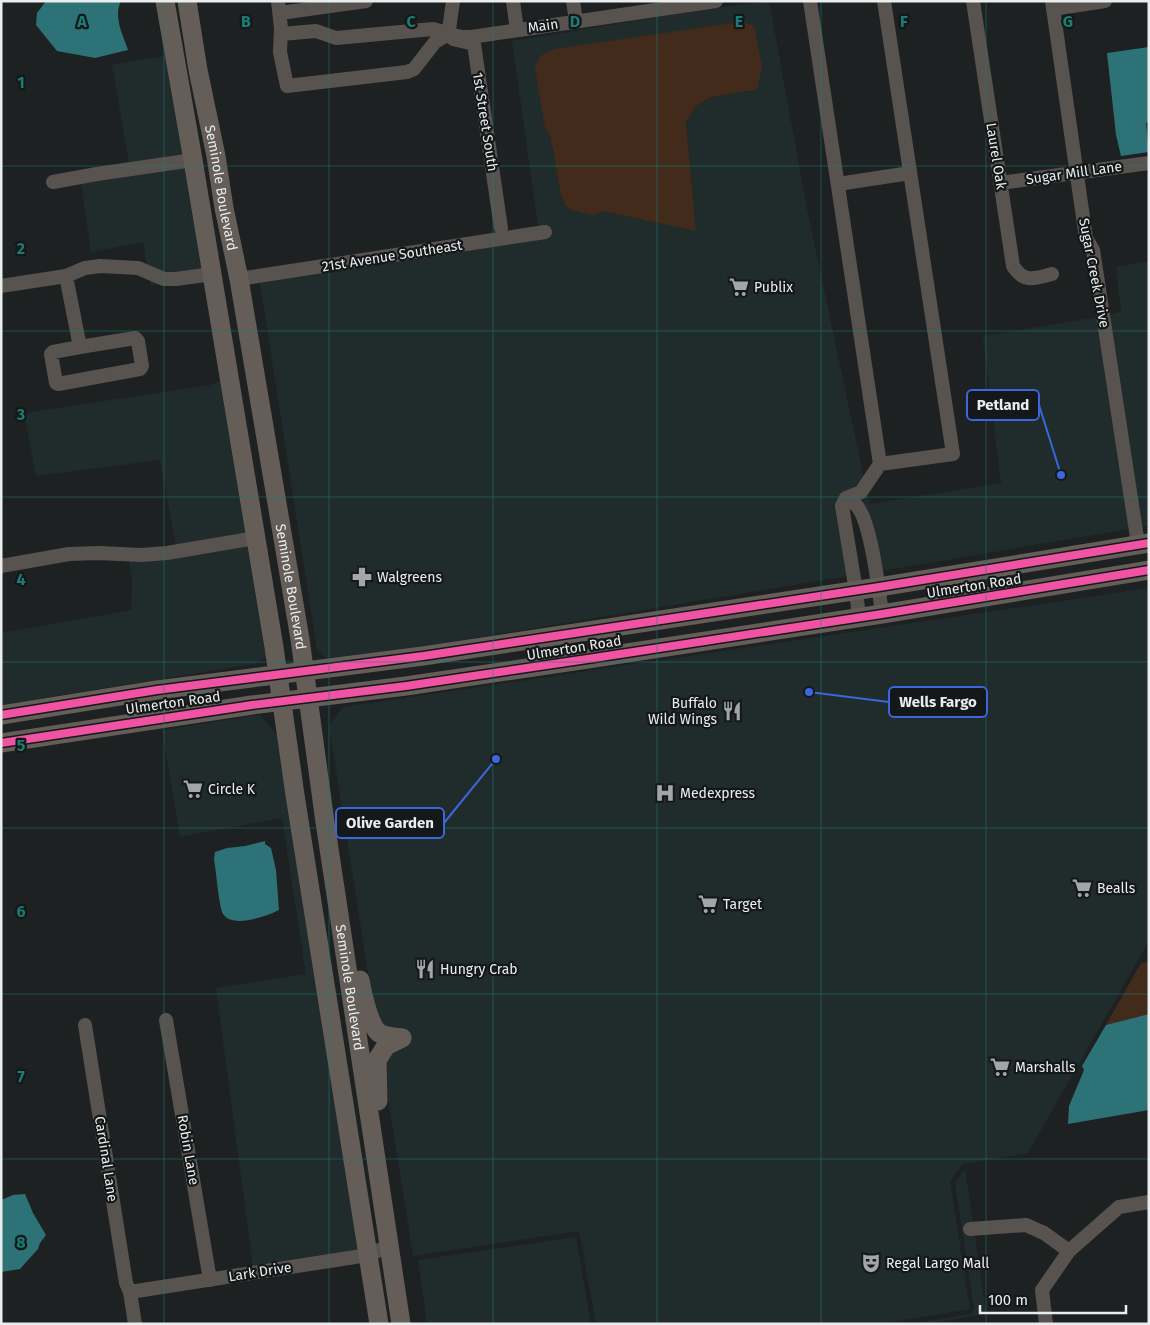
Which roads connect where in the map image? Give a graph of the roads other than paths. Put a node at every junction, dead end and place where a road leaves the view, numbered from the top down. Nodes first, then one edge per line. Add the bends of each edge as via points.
1 (187, 1) edge
2 (366, 1) edge
3 (452, 1) edge
4 (513, 1) edge
5 (572, 1) edge
6 (716, 1) edge
7 (810, 1) edge
8 (884, 1) edge
9 (973, 1) edge
10 (1105, 1) edge
11 (166, 5) edge
12 (1052, 5) edge
13 (643, 6) edge
14 (279, 7) edge
15 (576, 21) junction
16 (518, 30) junction
17 (450, 33) junction
18 (281, 34) junction
19 (198, 70) junction
20 (193, 160) junction
21 (1149, 163) edge
22 (1077, 172) junction
23 (910, 173) junction
24 (53, 182) dead end
25 (1000, 183) junction
26 (838, 184) junction
27 (224, 208) junction
28 (501, 228) dead end
29 (545, 232) dead end
30 (212, 274) junction
31 (1052, 274) dead end
32 (66, 276) junction
33 (239, 279) junction
34 (1, 286) edge
35 (80, 347) junction
36 (880, 464) junction
37 (846, 498) junction
38 (256, 538) junction
39 (1143, 543) edge
40 (1, 566) edge
41 (1149, 570) edge
42 (879, 587) junction
43 (856, 591) junction
44 (882, 614) junction
45 (859, 617) junction
46 (305, 671) junction
47 (277, 674) junction
48 (308, 698) junction
49 (281, 701) junction
50 (1, 715) edge
51 (1, 743) edge
52 (335, 885) junction
53 (318, 940) junction
54 (166, 1020) dead end
55 (85, 1025) dead end
56 (361, 1055) junction
57 (380, 1185) junction
58 (1149, 1202) edge
59 (970, 1229) dead end
60 (389, 1246) junction
61 (1068, 1251) junction
62 (368, 1254) junction
63 (210, 1280) junction
64 (130, 1292) junction
65 (135, 1324) edge
66 (379, 1324) edge
67 (401, 1324) edge
68 (1046, 1324) edge

1 - 19 main road, Seminole Boulevard
2 - 14 street
3 - 17 street
4 - 16 street
5 - 15 street
6 - 13 street, Main
7 - 26 street
8 - 23 street
9 - 25 street, Laurel Oak
10 - 12 street
11 - 19 main road via 184,26 189,59
11 - 20 main road, Seminole Boulevard
12 - 22 street, Sugar Creek Drive
13 - 15 street, Main
14 - 18 street
15 - 16 street, Main
16 - 17 street, Main via 471,37
17 - 18 street, Main via 433,29 336,38 316,31
17 - 18 street via 435,42 407,72 287,86 280,52
17 - 28 street, 1st Street South via 453,39 474,44
19 - 27 main road, Seminole Boulevard
20 - 24 street
20 - 27 main road via 206,171 213,197
20 - 30 main road, Seminole Boulevard
21 - 22 street, Sugar Mill Lane
22 - 25 street, Sugar Mill Lane
22 - 39 street, Sugar Creek Drive via 1086,238 1093,250
23 - 26 street
23 - 36 street via 953,454
25 - 31 street, Laurel Oak via 1013,266 1025,278
26 - 36 street
27 - 33 main road, Seminole Boulevard
29 - 33 street, 21st Avenue Southeast
30 - 32 street via 164,279 138,268 100,266
30 - 33 main road
30 - 38 main road, Seminole Boulevard
32 - 34 street
32 - 35 street
33 - 46 main road, Seminole Boulevard
35 - 35 street via 51,354 56,383 140,369 142,366 135,338
36 - 37 street via 861,492
37 - 42 street via 857,506 868,534
37 - 43 street via 842,506
38 - 40 street via 166,553 68,554
38 - 47 main road, Seminole Boulevard
39 - 42 main road, Ulmerton Road
41 - 44 main road, Ulmerton Road
42 - 43 main road, Ulmerton Road
42 - 44 street
43 - 45 street
43 - 46 main road, Ulmerton Road
44 - 45 main road, Ulmerton Road
45 - 48 main road, Ulmerton Road
46 - 47 main road, Ulmerton Road
46 - 48 main road, Seminole Boulevard
47 - 49 main road, Seminole Boulevard
47 - 50 main road, Ulmerton Road
48 - 49 main road, Ulmerton Road
48 - 52 main road, Seminole Boulevard
49 - 51 main road, Ulmerton Road
49 - 53 main road, Seminole Boulevard
52 - 56 main road, Seminole Boulevard
52 - 57 main road via 371,1021 380,1034 402,1038 386,1046 377,1060
53 - 56 main road via 333,961 345,1028
53 - 62 main road, Seminole Boulevard
54 - 63 street, Robin Lane
55 - 64 street, Cardinal Lane
56 - 57 main road, Seminole Boulevard
57 - 60 main road, Seminole Boulevard
58 - 61 street via 1119,1207
59 - 61 street via 1026,1225 1044,1233
60 - 62 street, Lark Drive
60 - 67 main road, Seminole Boulevard
61 - 68 street via 1042,1290
62 - 63 street, Lark Drive
62 - 66 main road, Seminole Boulevard
63 - 64 street, Lark Drive
64 - 65 street, Cardinal Lane

